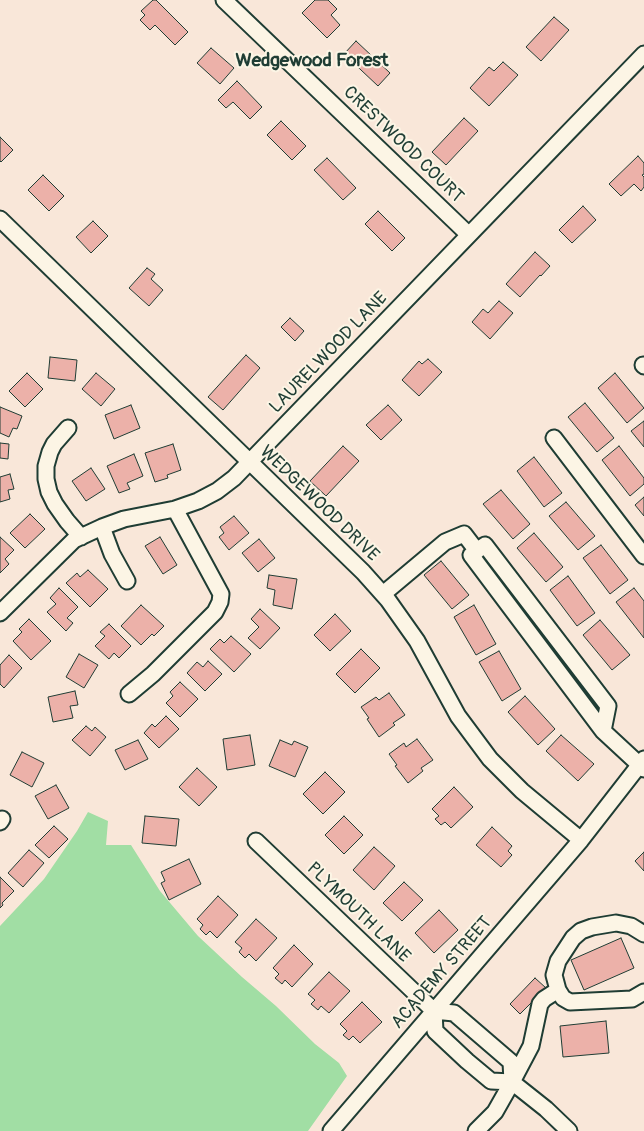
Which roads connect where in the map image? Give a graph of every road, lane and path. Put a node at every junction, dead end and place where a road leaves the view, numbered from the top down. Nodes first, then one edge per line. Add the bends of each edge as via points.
1 (224, 0) edge
2 (644, 54) edge
3 (0, 219) edge
4 (470, 235) junction
5 (68, 428) dead end
6 (554, 438) dead end
7 (249, 462) junction
8 (175, 509) junction
9 (102, 527) junction
10 (81, 537) junction
11 (644, 556) edge
12 (127, 581) dead end
13 (383, 594) junction
14 (0, 613) edge
15 (129, 694) dead end
16 (643, 764) edge
17 (581, 840) junction
18 (256, 841) dead end
19 (644, 934) edge
20 (558, 990) junction
21 (644, 992) edge
22 (434, 1011) junction
23 (512, 1082) junction
24 (331, 1131) edge
25 (476, 1131) edge
26 (569, 1131) edge

1 - 4 street, CRESTWOOD COURT
2 - 4 street, LAURELWOOD LANE
3 - 7 street, WEDGEWOOD DRIVE
4 - 7 street, LAURELWOOD LANE
5 - 10 street via 50,452 46,479 55,504
6 - 11 street
7 - 8 street, LAURELWOOD LANE via 217,491 198,502
7 - 13 street, WEDGEWOOD DRIVE
8 - 9 street, LAURELWOOD LANE via 124,519
8 - 15 street via 226,594 215,612
9 - 10 street, LAURELWOOD LANE
9 - 12 street
10 - 14 street, LAURELWOOD LANE via 74,540
13 - 16 street via 445,542 464,534 477,551 484,545 608,706 603,732
13 - 17 street, WEDGEWOOD DRIVE via 417,641 458,716 490,759 522,791
16 - 17 street, ACADEMY STREET
17 - 22 street, ACADEMY STREET
18 - 22 street, PLYMOUTH LANE
19 - 20 street via 631,926 616,923 582,932 573,938 558,961 554,975
20 - 21 street via 570,1002 632,999
20 - 23 street via 540,1004 530,1046
22 - 23 street via 454,1013 510,1062
22 - 23 street via 434,1031 491,1081
22 - 24 street, ACADEMY STREET
23 - 25 street via 494,1112
23 - 26 street

